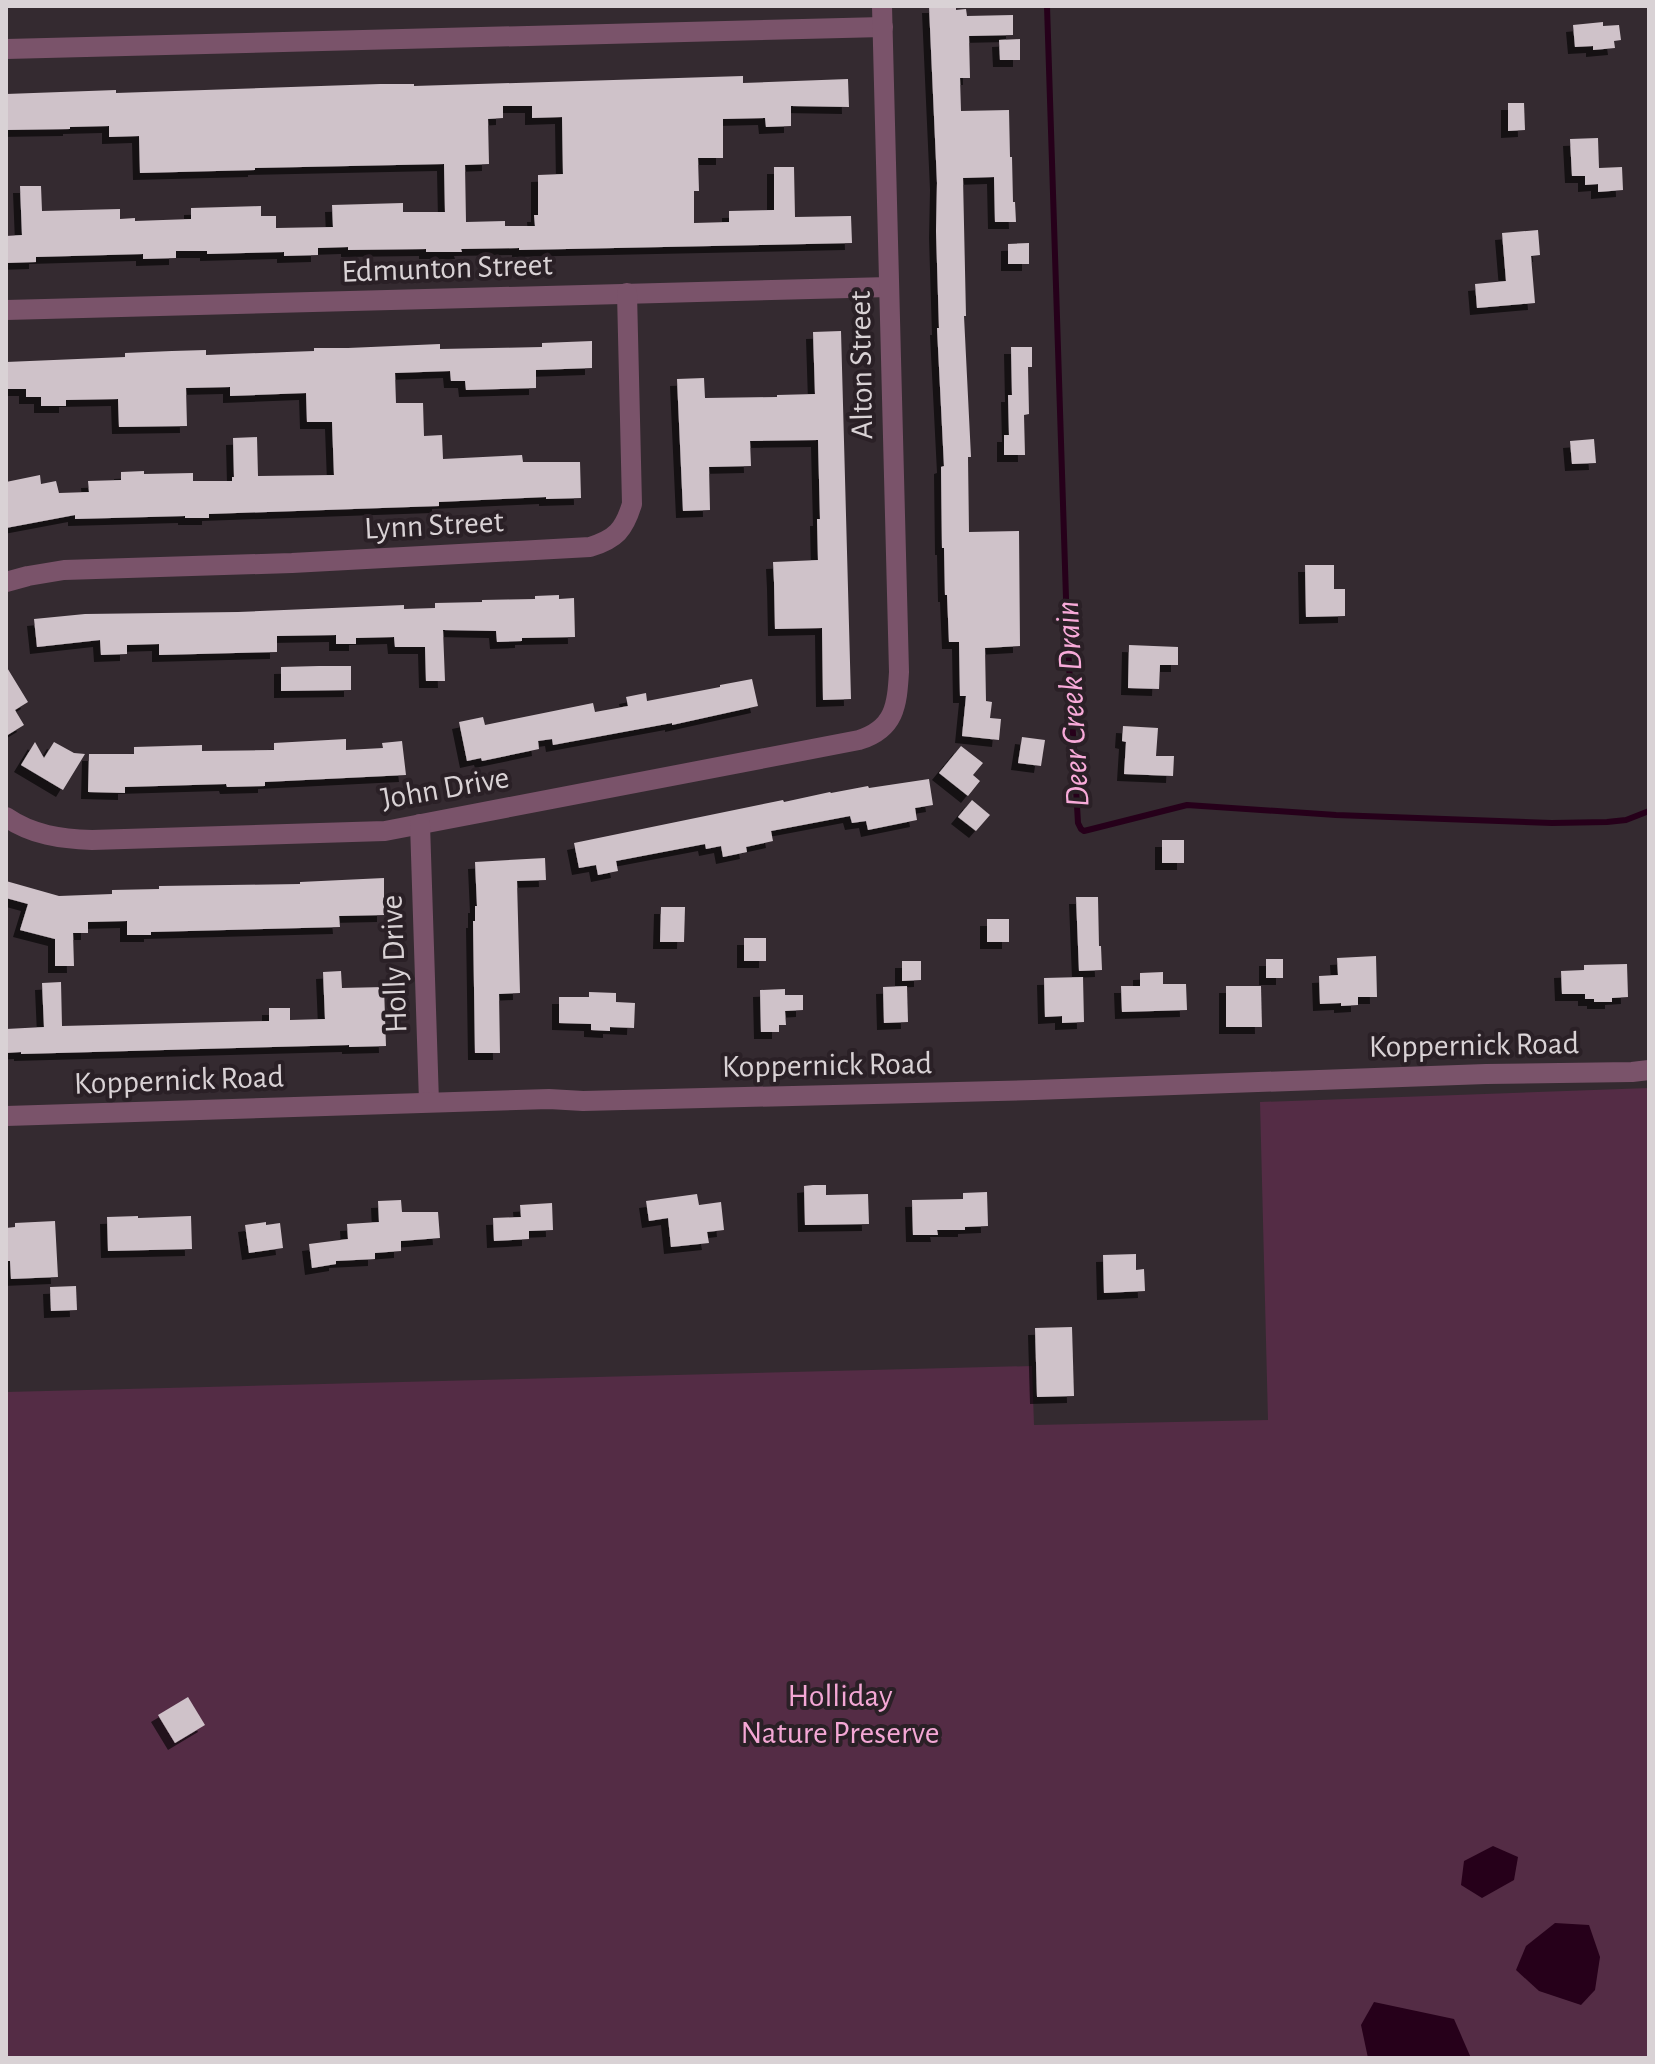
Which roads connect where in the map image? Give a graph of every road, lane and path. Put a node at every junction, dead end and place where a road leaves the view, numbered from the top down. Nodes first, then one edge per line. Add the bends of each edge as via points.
1 (882, 16) edge
2 (6, 49) edge
3 (889, 287) junction
4 (627, 293) junction
5 (6, 310) edge
6 (6, 582) edge
7 (888, 721) joint
8 (6, 817) edge
9 (420, 824) junction
10 (1649, 1070) edge
11 (429, 1102) junction
12 (6, 1116) edge

1 - 2 street
1 - 3 street, Alton Street
3 - 4 street, Edmunton Street
3 - 7 street, Alton Street via 899,672 897,701
4 - 5 street, Edmunton Street
4 - 6 street, Lynn Street via 632,504 623,528 605,543 292,563 64,570
7 - 9 street, John Drive via 859,740
8 - 9 street, John Drive via 51,836 92,840 366,833
9 - 11 street, Holly Drive
10 - 11 street, Koppernick Road via 1045,1090
11 - 12 street, Koppernick Road

